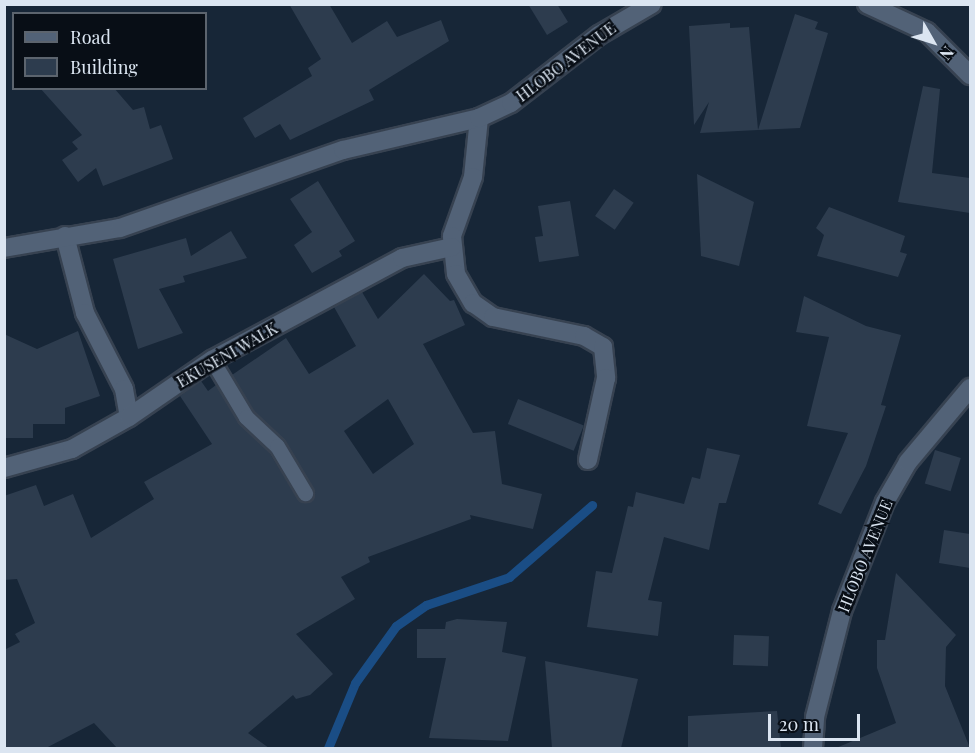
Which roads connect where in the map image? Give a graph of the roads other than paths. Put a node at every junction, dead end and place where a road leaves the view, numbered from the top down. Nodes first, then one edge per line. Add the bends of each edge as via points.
1 (652, 4) edge
2 (867, 4) edge
3 (970, 75) edge
4 (479, 118) junction
5 (64, 236) junction
6 (452, 247) junction
7 (4, 248) edge
8 (212, 360) junction
9 (970, 388) edge
10 (129, 417) junction
11 (588, 460) dead end
12 (4, 468) edge
13 (305, 493) dead end
14 (813, 748) edge

1 - 4 street, HLOBO AVENUE via 599,35 511,103
2 - 3 street via 927,32
4 - 5 street via 343,150 120,228
4 - 6 street via 473,177 457,217
5 - 7 street
5 - 10 street via 85,312 124,389
6 - 8 street, EKUSENI WALK via 402,258
6 - 11 street via 461,284 482,311 584,336 603,347 606,378
8 - 10 street, EKUSENI WALK
8 - 13 lane via 246,417 277,446
9 - 14 street, HLOBO AVENUE via 908,462 885,502 842,611 814,717
10 - 12 street, EKUSENI WALK via 72,449

